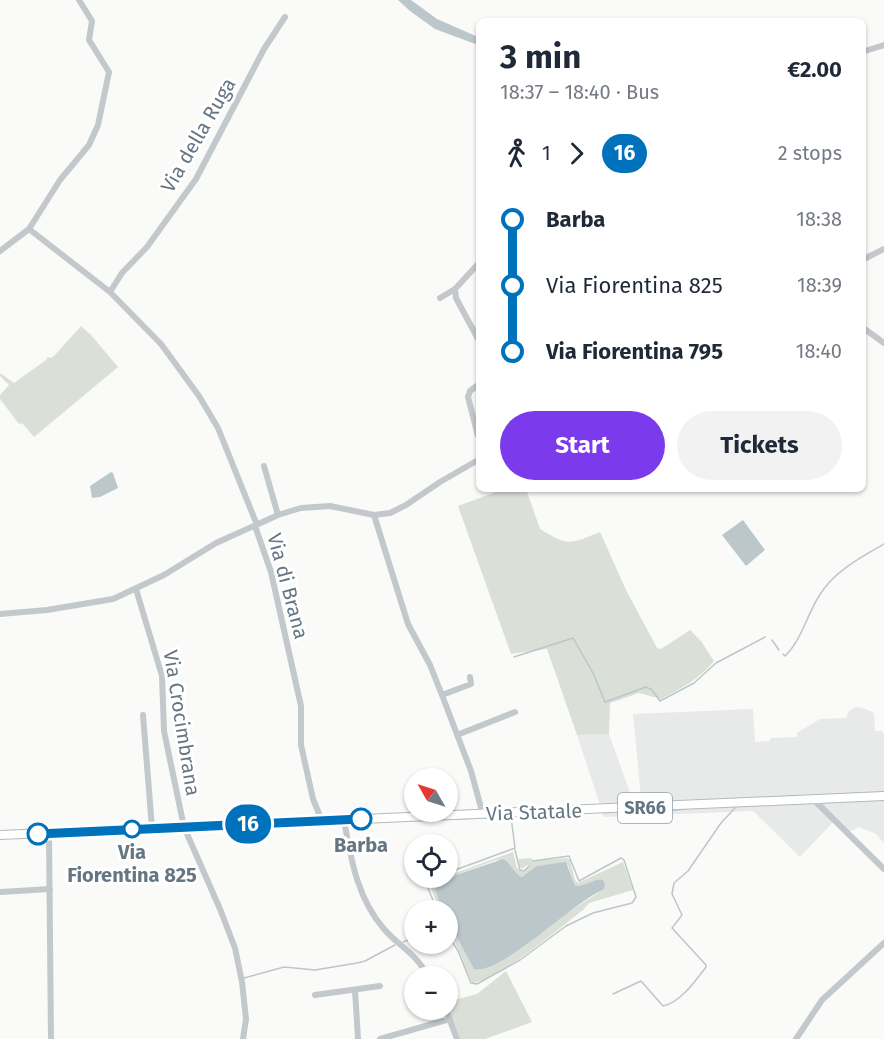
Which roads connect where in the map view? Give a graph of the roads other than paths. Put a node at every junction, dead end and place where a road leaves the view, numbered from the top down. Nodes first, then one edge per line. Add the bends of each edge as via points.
1 (79, 0) edge
2 (285, 17) dead end
3 (881, 46) edge
4 (866, 51) edge
5 (29, 229) junction
6 (884, 249) edge
7 (0, 251) edge
8 (866, 259) edge
9 (476, 266) edge
10 (456, 289) junction
11 (110, 292) junction
12 (440, 298) dead end
13 (866, 330) edge
14 (476, 335) edge
15 (884, 343) edge
16 (476, 387) edge
17 (476, 428) edge
18 (476, 461) edge
19 (264, 466) dead end
20 (278, 514) junction
21 (374, 514) junction
22 (256, 525) junction
23 (136, 589) junction
24 (0, 614) edge
25 (470, 677) dead end
26 (442, 695) junction
27 (515, 712) dead end
28 (143, 715) dead end
29 (457, 735) junction
30 (884, 796) edge
31 (814, 800) junction
32 (483, 814) junction
33 (344, 820) junction
34 (322, 821) junction
35 (184, 827) junction
36 (152, 828) junction
37 (49, 833) junction
38 (0, 835) edge
39 (884, 869) edge
40 (50, 889) junction
41 (1, 892) edge
42 (884, 943) edge
43 (421, 966) edge
44 (380, 986) dead end
45 (356, 990) junction
46 (315, 994) dead end
47 (446, 1020) edge
48 (450, 1020) edge
49 (51, 1039) edge
50 (243, 1039) edge
51 (358, 1039) edge
52 (380, 1039) edge
53 (457, 1039) edge
54 (796, 1039) edge

1 - 5 street via 92,21 89,40 107,69 109,80 93,137
2 - 11 street, Via della Ruga via 264,48 196,178
3 - 4 street
5 - 7 street
5 - 11 street
6 - 8 street
9 - 10 street
10 - 12 street
10 - 14 street via 456,298
11 - 22 street via 156,338 199,396 218,428
13 - 15 street
16 - 17 street via 468,397
18 - 21 street, Via di Brana via 398,510
19 - 20 street
20 - 21 street, Via di Brana via 330,506
20 - 22 street, Via di Brana
21 - 26 street via 408,624
22 - 23 street via 201,550
22 - 34 street, Via di Brana via 271,572 301,706 301,745
23 - 24 street via 85,605
23 - 35 street, Via Crocimbrana via 162,676 164,731
25 - 26 street via 471,684
26 - 29 street
27 - 29 street
28 - 36 street
29 - 32 street
30 - 31 main road, Via Statale / SR66
31 - 32 main road, Via Statale / SR66
31 - 39 street
32 - 33 main road, Via Statale / SR66
33 - 34 main road, Via Statale / SR66
33 - 43 street via 362,895 374,917
34 - 35 main road, Via Statale / SR66
35 - 36 main road, SR66
35 - 50 street, Via Crocimbrana via 235,948 245,1010
36 - 37 main road, SR66
37 - 38 main road, SR66
37 - 40 street
40 - 41 street
40 - 49 street
42 - 54 street via 822,999
44 - 45 street
45 - 46 street
45 - 51 street
47 - 52 street
48 - 53 street

